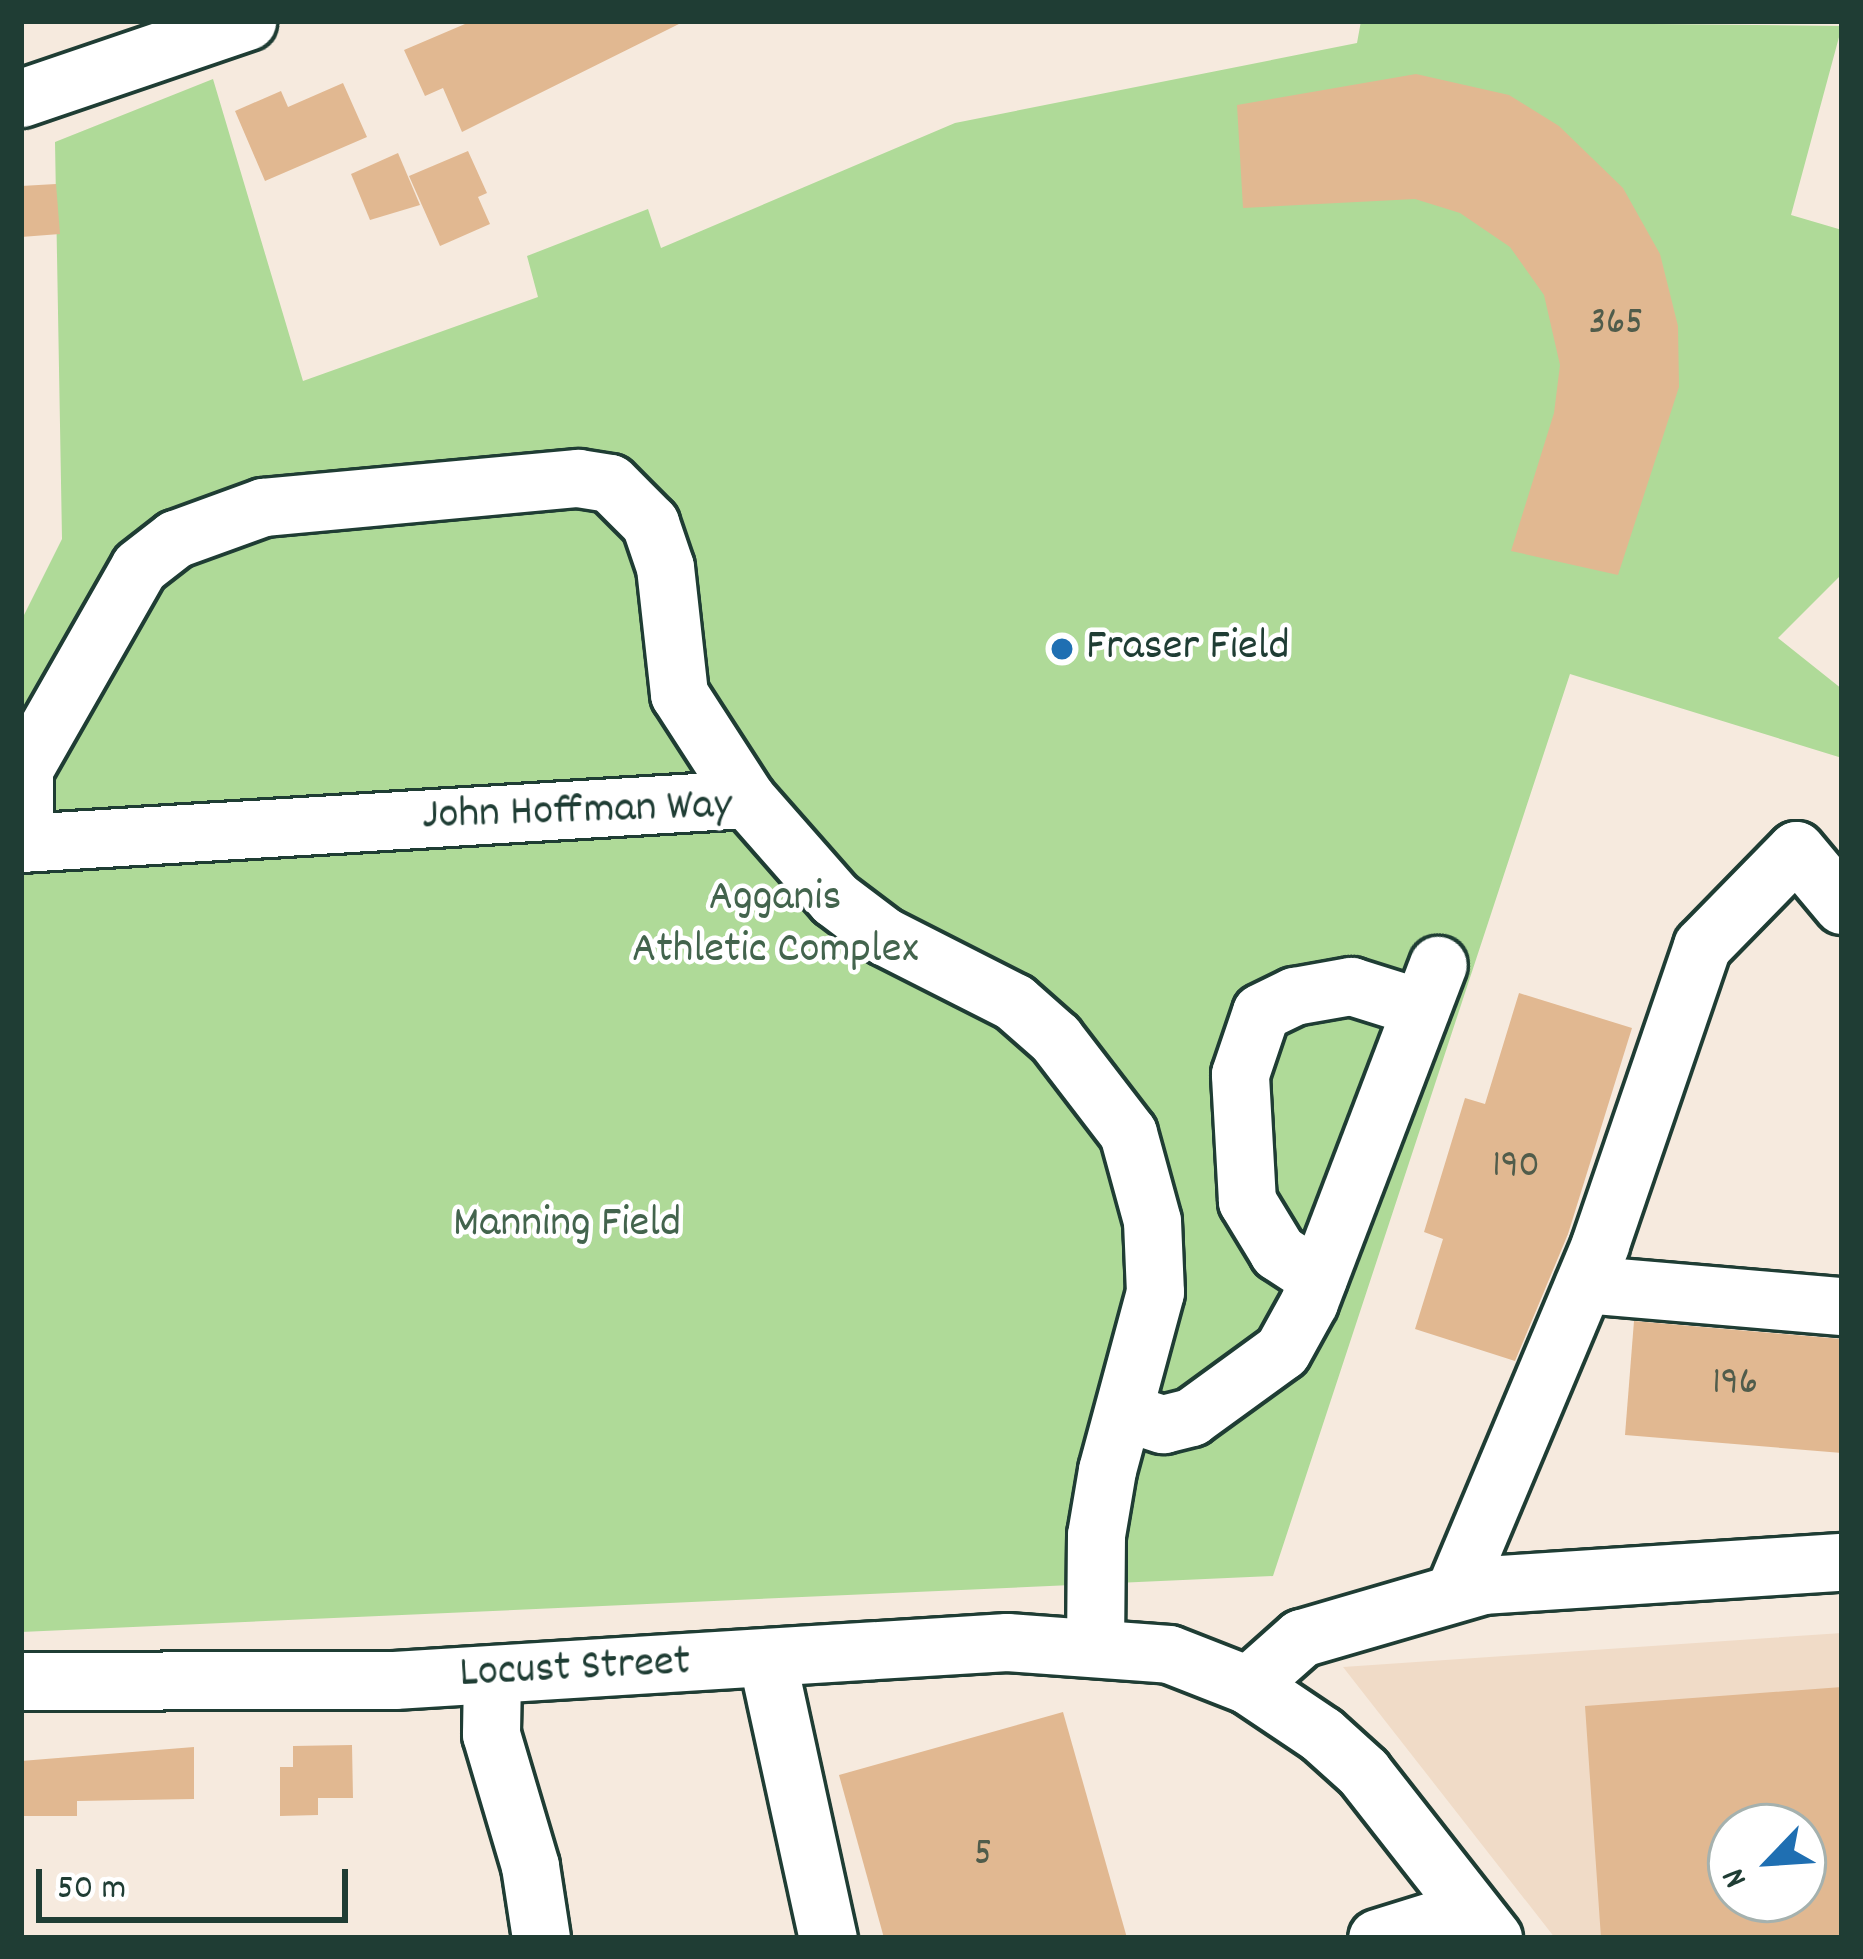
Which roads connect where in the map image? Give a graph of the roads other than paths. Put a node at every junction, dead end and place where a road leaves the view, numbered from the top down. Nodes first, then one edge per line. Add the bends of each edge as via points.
1 (247, 21) edge
2 (21, 98) edge
3 (22, 777) edge
4 (747, 799) junction
5 (22, 843) edge
6 (1842, 905) edge
7 (1318, 1278) junction
8 (1584, 1284) junction
9 (1842, 1306) edge
10 (1125, 1412) junction
11 (1842, 1562) edge
12 (1454, 1592) junction
13 (1111, 1647) junction
14 (767, 1659) junction
15 (492, 1675) junction
16 (21, 1681) edge
17 (1248, 1685) junction
18 (1481, 1923) edge
19 (541, 1938) edge
20 (827, 1938) edge
21 (1377, 1938) edge

1 - 2 street
3 - 4 street via 139,567 175,539 263,507 578,478 610,483 650,523 665,567 679,694
3 - 5 street
4 - 5 street, John Hoffman Way
4 - 10 street, John Hoffman Way via 835,898 884,936 1014,1003 1055,1038 1128,1132 1150,1205 1155,1292
6 - 8 street via 1796,850 1702,946
7 - 7 street via 1278,1252 1247,1201 1240,1074 1261,1012 1294,996 1351,986 1430,987
7 - 10 street via 1282,1351 1237,1389 1163,1424
8 - 9 street
8 - 12 street
10 - 13 street, John Hoffman Way via 1096,1535
11 - 12 street
12 - 17 street via 1301,1638
13 - 14 street, Locust Street via 1007,1642
13 - 17 street, Locust Street via 1209,1666
14 - 15 street, Locust Street
14 - 20 street
15 - 16 street, Locust Street via 284,1684
15 - 19 street via 491,1734 530,1866
17 - 18 street, Locust Street via 1363,1772
18 - 21 street

